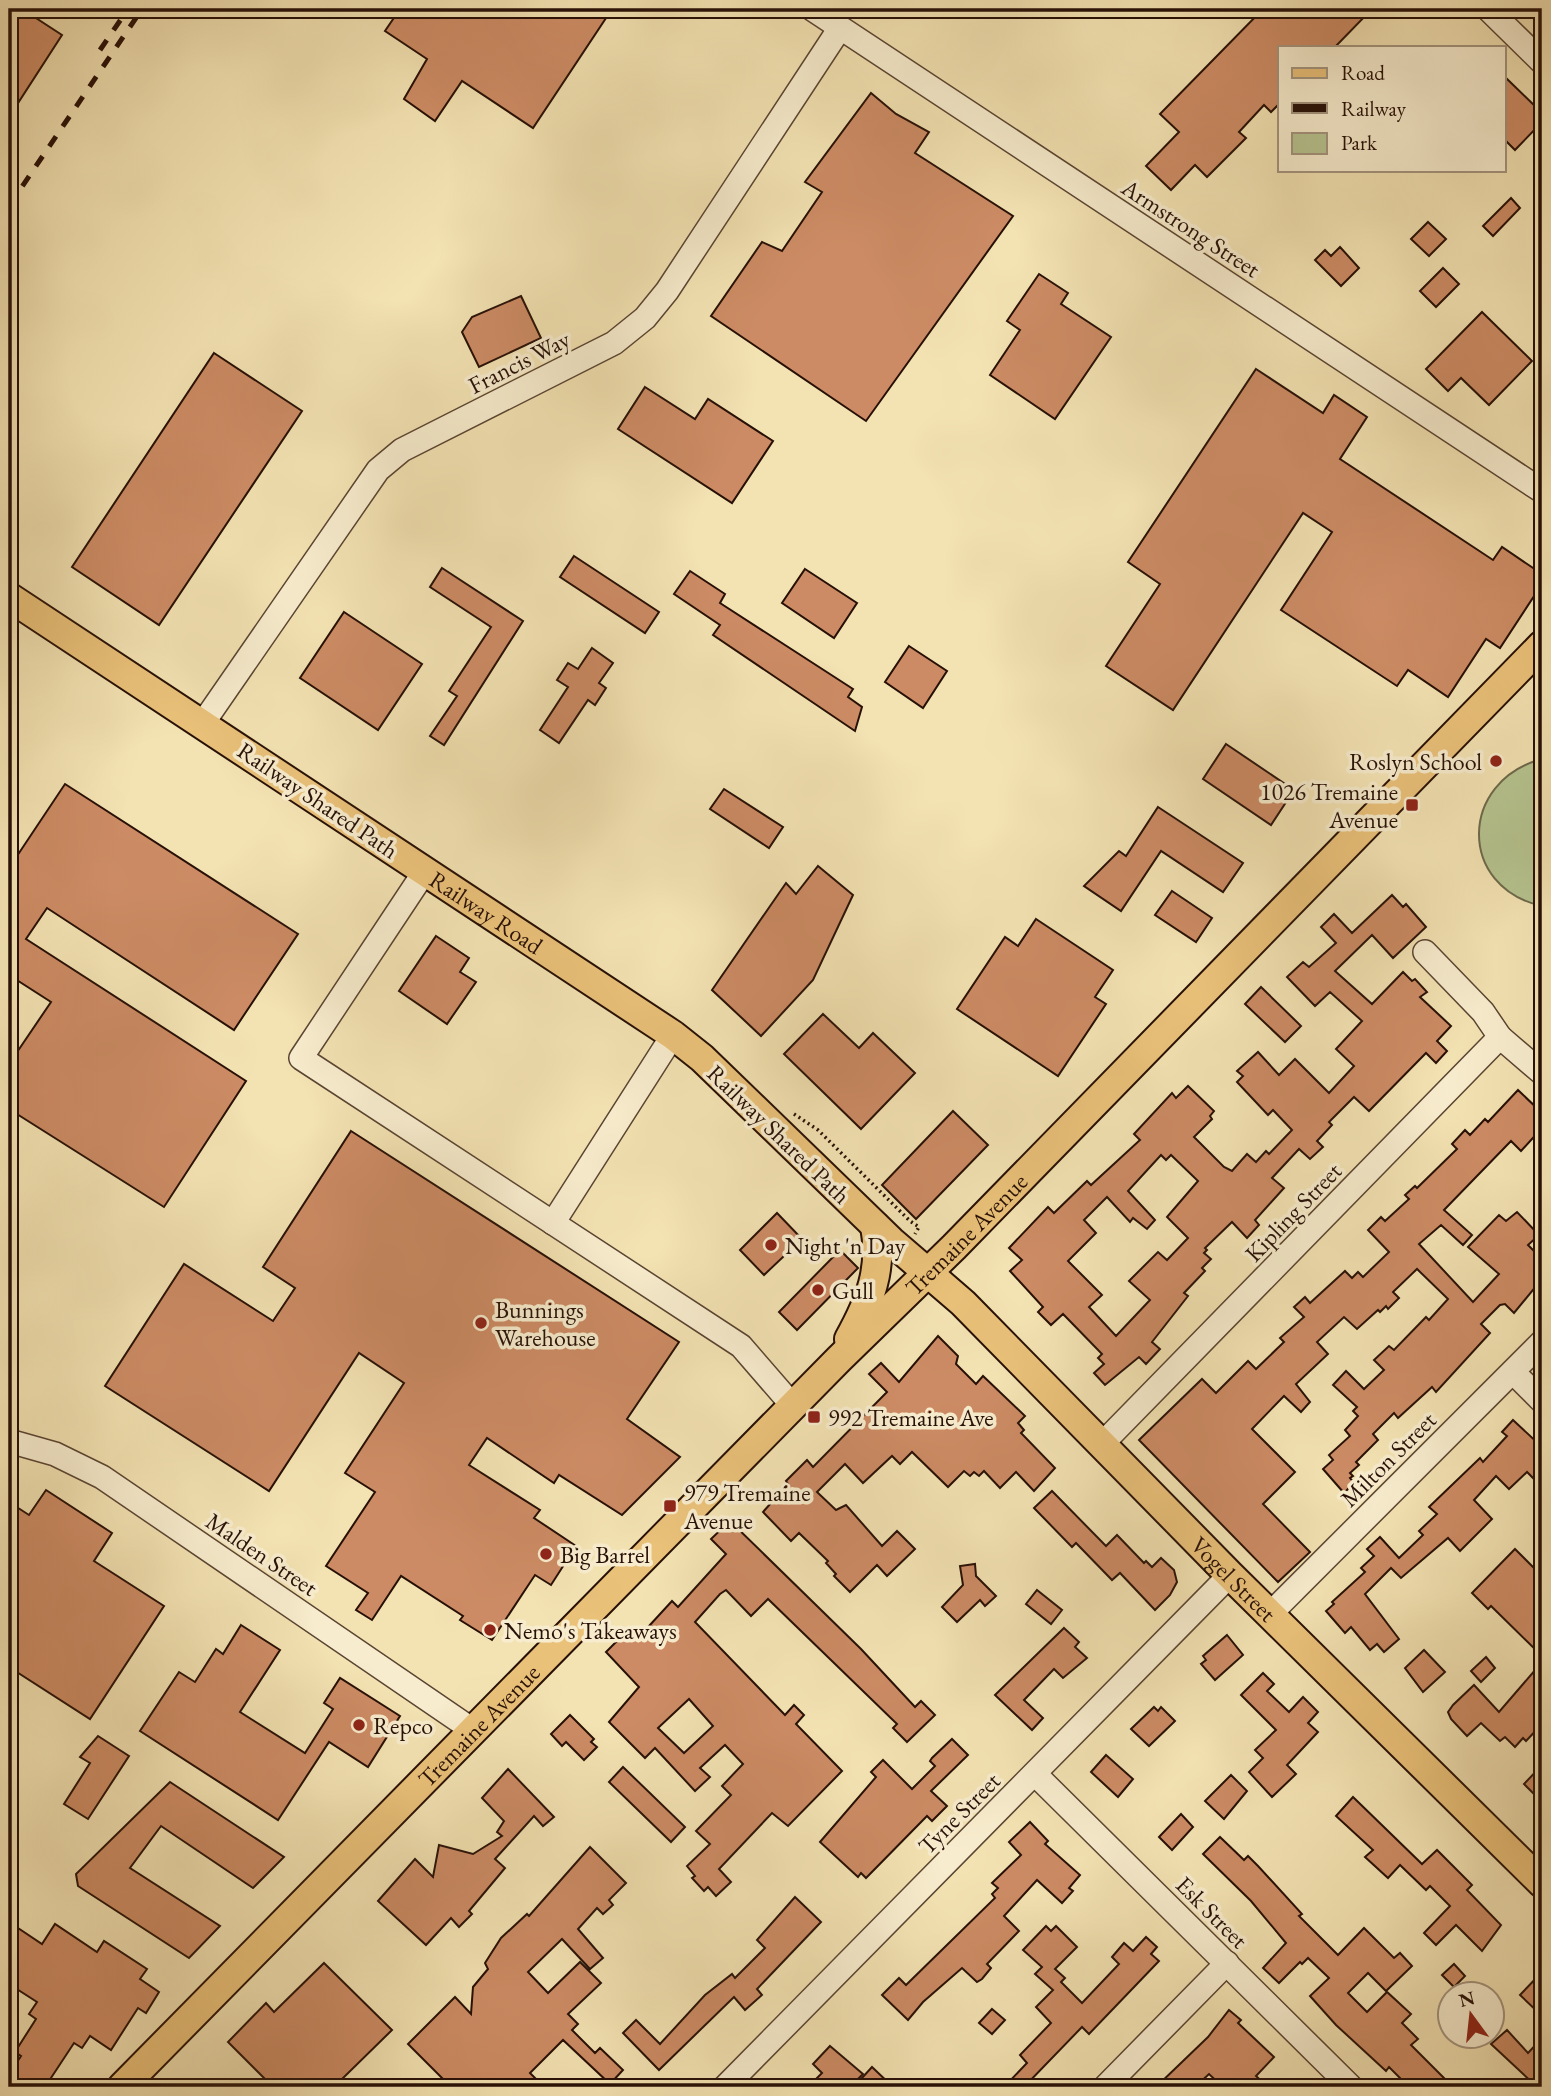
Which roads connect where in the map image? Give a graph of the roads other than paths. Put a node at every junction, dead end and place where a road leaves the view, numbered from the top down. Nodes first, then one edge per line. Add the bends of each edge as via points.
1 (811, 9) edge
2 (1488, 9) edge
3 (840, 28) junction
4 (1542, 62) edge
5 (1542, 491) edge
6 (9, 597) edge
7 (1542, 645) edge
8 (203, 723) junction
9 (425, 871) junction
10 (1425, 952) dead end
11 (673, 1035) junction
12 (1500, 1037) junction
13 (1542, 1073) edge
14 (553, 1223) junction
15 (875, 1226) junction
16 (928, 1272) junction
17 (1542, 1342) edge
18 (839, 1359) junction
19 (1513, 1372) junction
20 (1542, 1401) edge
21 (793, 1406) junction
22 (9, 1441) edge
23 (1102, 1444) junction
24 (1230, 1575) junction
25 (1270, 1614) junction
26 (474, 1731) junction
27 (1035, 1774) junction
28 (1542, 1883) edge
29 (1227, 1964) junction
30 (122, 2087) edge
31 (725, 2087) edge
32 (1105, 2087) edge
33 (1351, 2087) edge

1 - 3 street, Armstrong Street
2 - 4 street
3 - 5 street, Armstrong Street
3 - 8 street, Francis Way via 645,318 614,343 402,450 378,470
6 - 8 main road, Railway Road
7 - 16 main road, Tremaine Avenue
8 - 9 main road, Railway Road
9 - 11 main road, Railway Road
9 - 14 street via 301,1058
10 - 12 street via 1483,1012
11 - 14 street
11 - 15 main road, Railway Road via 726,1078
12 - 13 street
12 - 23 street, Kipling Street
14 - 21 street via 741,1346
15 - 16 main road, Railway Road
15 - 18 main road via 875,1284
16 - 18 main road, Tremaine Avenue
16 - 23 main road, Vogel Street
17 - 19 street, Milton Street
18 - 21 main road, Tremaine Avenue
19 - 20 street
19 - 25 street, Milton Street
21 - 26 main road, Tremaine Avenue
22 - 26 street, Malden Street via 55,1454 102,1477
23 - 24 main road, Vogel Street
24 - 25 main road, Vogel Street
24 - 27 street, Tyne Street
25 - 28 main road, Vogel Street
26 - 30 main road, Tremaine Avenue
27 - 29 street, Esk Street
27 - 31 street, Tyne Street
29 - 32 street
29 - 33 street, Esk Street

